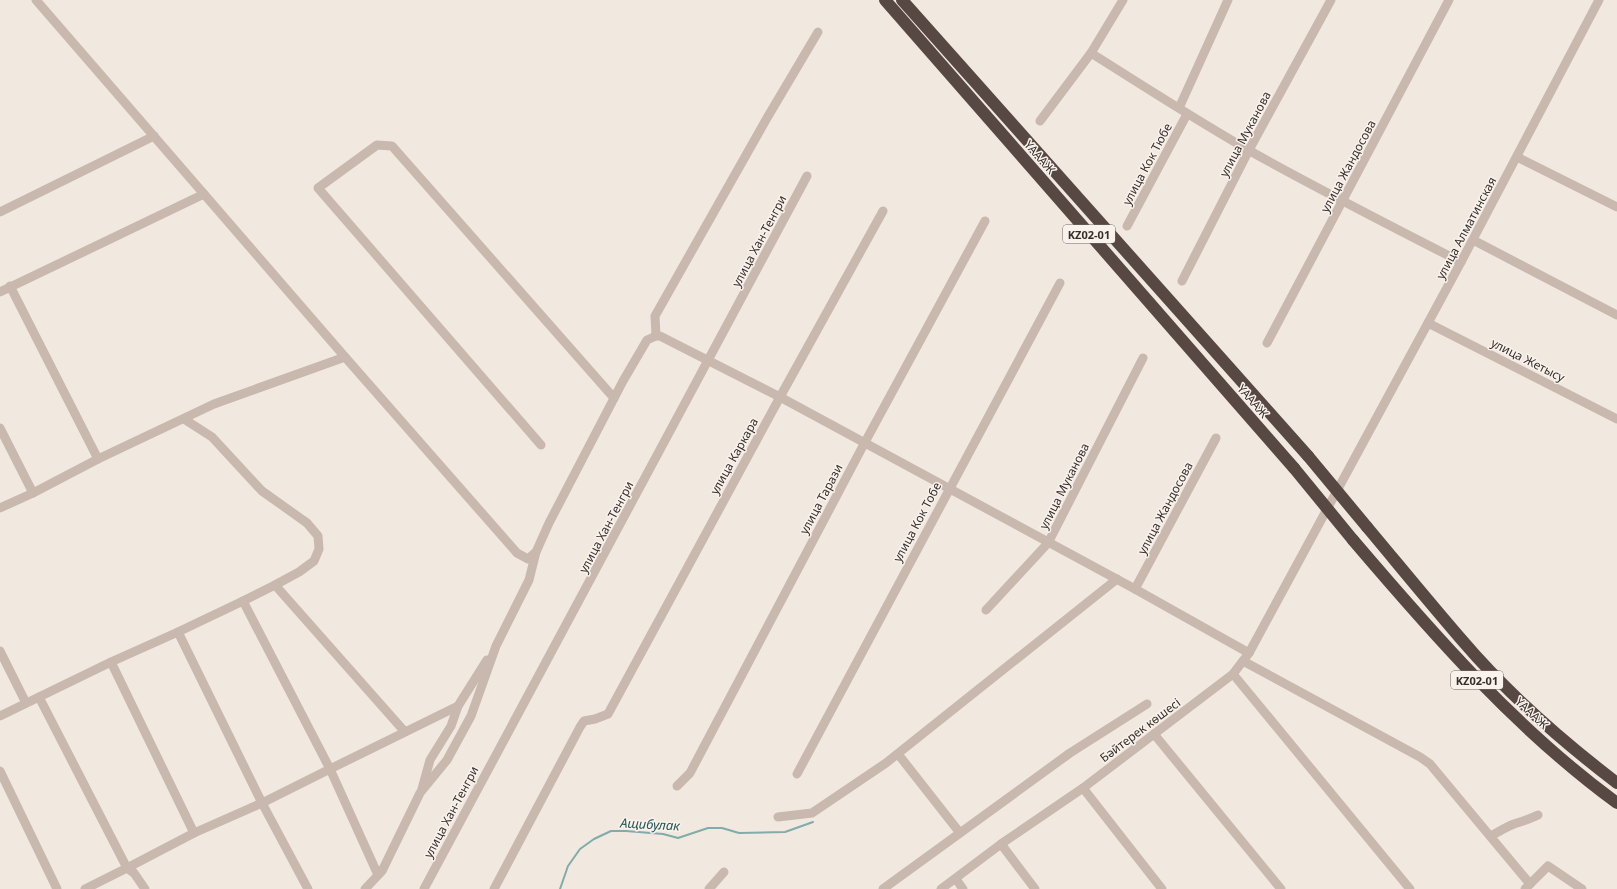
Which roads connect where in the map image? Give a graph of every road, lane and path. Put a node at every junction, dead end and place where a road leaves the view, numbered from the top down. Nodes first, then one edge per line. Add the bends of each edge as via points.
1 (36, 0) edge
2 (885, 0) edge
3 (902, 0) edge
4 (1123, 0) edge
5 (1228, 0) edge
6 (1331, 0) edge
7 (1449, 0) edge
8 (1599, 0) edge
9 (818, 32) dead end
10 (1091, 53) junction
11 (1179, 108) junction
12 (1188, 114) junction
13 (1040, 121) dead end
14 (154, 136) junction
15 (1249, 150) junction
16 (1517, 157) junction
17 (807, 176) dead end
18 (204, 194) junction
19 (1343, 202) junction
20 (1617, 207) edge
21 (883, 211) dead end
22 (0, 212) edge
23 (985, 222) dead end
24 (1127, 226) dead end
25 (1473, 240) junction
26 (1462, 262) junction
27 (1182, 281) dead end
28 (1060, 283) dead end
29 (10, 286) junction
30 (0, 292) edge
31 (1617, 315) edge
32 (1428, 323) junction
33 (656, 336) junction
34 (1267, 343) dead end
35 (345, 357) junction
36 (1143, 358) dead end
37 (709, 360) junction
38 (780, 397) junction
39 (614, 398) junction
40 (184, 419) junction
41 (1617, 419) edge
42 (0, 428) edge
43 (1216, 438) dead end
44 (864, 444) junction
45 (541, 445) dead end
46 (98, 459) junction
47 (948, 489) junction
48 (33, 493) junction
49 (0, 508) edge
50 (1048, 543) junction
51 (1307, 548) joint
52 (536, 552) junction
53 (1117, 579) junction
54 (275, 585) junction
55 (1135, 589) junction
56 (243, 601) junction
57 (986, 610) dead end
58 (178, 632) junction
59 (496, 646) junction
60 (0, 651) edge
61 (1246, 657) junction
62 (111, 662) junction
63 (1233, 674) junction
64 (39, 697) junction
65 (26, 703) junction
66 (1147, 704) dead end
67 (458, 706) junction
68 (0, 716) edge
69 (404, 732) junction
70 (1154, 734) junction
71 (898, 754) junction
72 (330, 769) junction
73 (0, 771) edge
74 (797, 774) dead end
75 (1617, 783) edge
76 (677, 786) dead end
77 (1083, 788) junction
78 (420, 793) junction
79 (262, 803) junction
80 (1617, 803) edge
81 (1538, 815) dead end
82 (778, 817) dead end
83 (194, 833) junction
84 (960, 833) junction
85 (1491, 836) junction
86 (1001, 844) junction
87 (128, 868) junction
88 (724, 872) dead end
89 (378, 875) junction
90 (956, 879) junction
91 (1528, 886) edge
92 (57, 889) edge
93 (85, 889) edge
94 (145, 889) edge
95 (308, 889) edge
96 (364, 889) edge
97 (424, 889) edge
98 (494, 889) edge
99 (710, 889) edge
100 (883, 889) edge
101 (941, 889) edge
102 (963, 889) edge
103 (1036, 889) edge
104 (1162, 889) edge
105 (1281, 889) edge
106 (1410, 889) edge
107 (1582, 889) edge

1 - 14 street
2 - 80 highway, ҮАААЖ / KZ02-01, bridge via 1294,468 1434,633 1489,692 1542,742
3 - 75 highway, ҮАААЖ / KZ02-01, bridge via 1308,456 1461,640 1542,720
4 - 10 street
5 - 11 street
6 - 15 street, улица Муканова
7 - 19 street, улица Жандосова
8 - 16 street, улица Алматинская
9 - 33 street via 655,316
10 - 11 street
10 - 13 street
11 - 12 street
12 - 15 street
12 - 24 street, улица Кок Тюбе
14 - 18 street
14 - 22 street
15 - 19 street
15 - 27 street, улица Муканова
16 - 20 street
16 - 25 street, улица Алматинская
17 - 37 street, улица Хан-Тенгри
18 - 29 street
18 - 35 street
19 - 26 street
19 - 34 street, улица Жандосова
21 - 38 street, улица Каркара
23 - 44 street, улица Тарази
25 - 26 street, улица Алматинская
25 - 31 street
26 - 32 street, улица Алматинская
28 - 47 street, улица Кок Тобе
29 - 30 street
29 - 46 street
32 - 41 street, улица Жетысу
32 - 51 street, улица Алматинская
33 - 37 street
33 - 39 street via 647,340
35 - 40 street via 214,404
35 - 52 street via 517,553 528,558
36 - 50 street, улица Муканова
37 - 38 street
37 - 97 street, улица Хан-Тенгри
38 - 44 street
38 - 98 street, улица Каркара via 608,714 584,721 580,727
39 - 45 street via 392,146 377,145 318,188
39 - 52 street
40 - 46 street
40 - 54 street via 212,437 262,491 307,523 318,536 319,549 314,560 299,572
42 - 48 street
43 - 55 street, улица Жандосова
44 - 47 street
44 - 76 street, улица Тарази via 690,773
46 - 48 street
47 - 50 street
47 - 74 street, улица Кок Тобе
48 - 49 street
50 - 53 street
50 - 57 street, улица Муканова
51 - 61 street, Бәйтерек көшесі
52 - 59 street via 529,580
53 - 55 street
53 - 71 street
54 - 56 street
54 - 69 street
55 - 61 street
56 - 58 street
56 - 72 street
58 - 62 street
58 - 79 street
59 - 67 street
59 - 78 street via 471,716 447,760
60 - 65 street
61 - 63 street, Бәйтерек көшесі
61 - 85 street via 1430,764
62 - 64 street
62 - 83 street
63 - 70 street, Бәйтерек көшесі
63 - 106 street
64 - 65 street
64 - 87 street
65 - 68 street
66 - 84 street via 1070,753
67 - 69 street
67 - 78 street via 451,726 430,760
69 - 72 street
70 - 77 street, Бәйтерек көшесі
70 - 105 street
71 - 82 street via 812,812
71 - 84 street
72 - 79 street
72 - 89 street
73 - 92 street
77 - 86 street, Бәйтерек көшесі
77 - 104 street
78 - 89 street via 382,872
79 - 83 street
79 - 95 street
81 - 85 street via 1503,828
83 - 87 street
84 - 100 street
85 - 91 street
86 - 90 street, Бәйтерек көшесі
86 - 103 street
87 - 93 street
87 - 94 street
88 - 99 street
89 - 96 street
90 - 101 street, Бәйтерек көшесі
90 - 102 street
91 - 107 street via 1548,866

